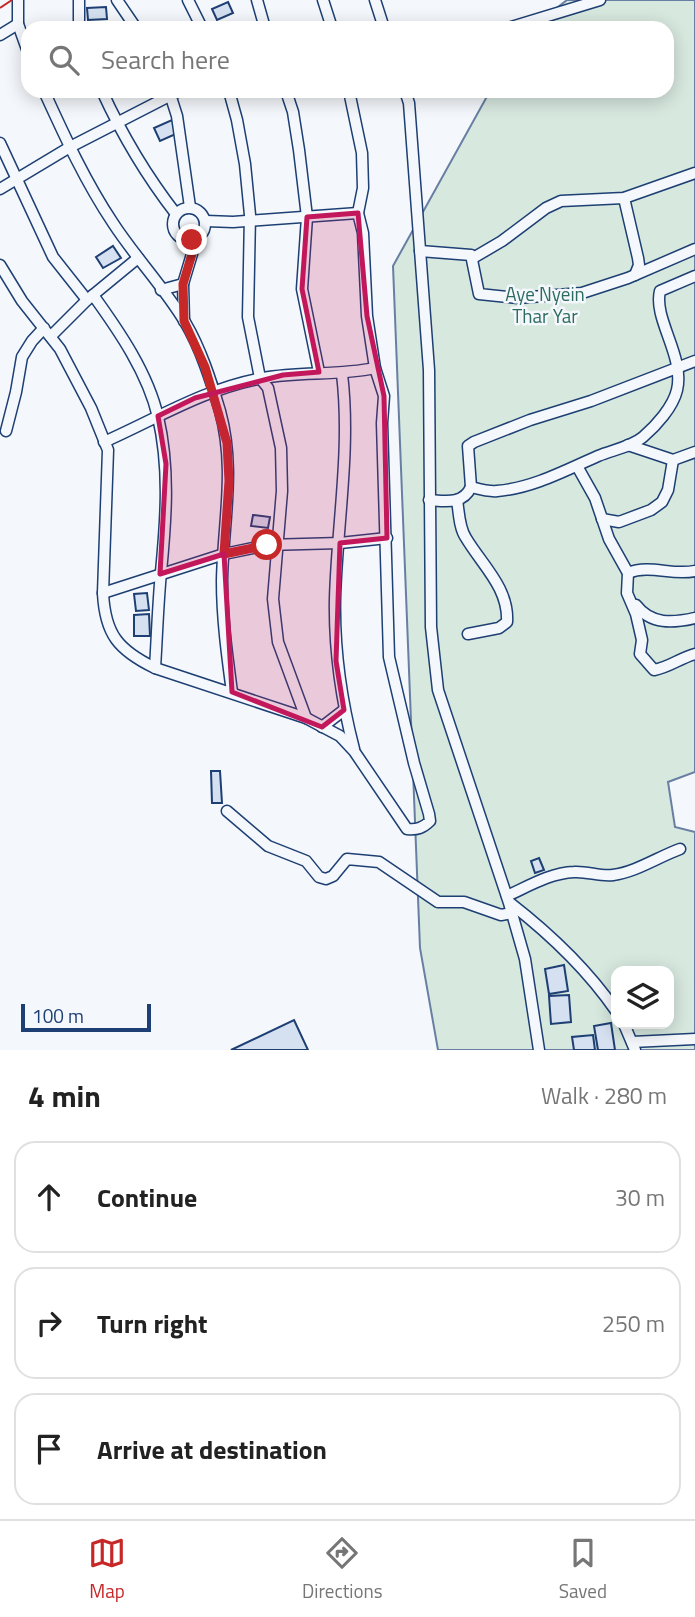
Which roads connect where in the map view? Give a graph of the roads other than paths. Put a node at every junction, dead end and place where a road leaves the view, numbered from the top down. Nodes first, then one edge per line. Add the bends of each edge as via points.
1 (18, 0) edge
2 (79, 0) edge
3 (117, 0) edge
4 (188, 0) edge
5 (257, 0) edge
6 (323, 0) edge
7 (375, 0) edge
8 (600, 0) edge
9 (79, 21) edge
10 (131, 21) edge
11 (198, 21) edge
12 (263, 21) edge
13 (330, 21) edge
14 (382, 21) edge
15 (531, 21) edge
16 (18, 24) junction
17 (21, 32) edge
18 (0, 34) edge
19 (47, 98) edge
20 (105, 98) edge
21 (162, 98) edge
22 (174, 98) edge
23 (231, 98) edge
24 (288, 98) edge
25 (350, 98) edge
26 (408, 98) edge
27 (117, 122) junction
28 (0, 143) edge
29 (70, 147) junction
30 (695, 173) edge
31 (17, 179) junction
32 (0, 189) edge
33 (624, 198) junction
34 (190, 207) junction
35 (358, 213) junction
36 (176, 214) junction
37 (307, 217) junction
38 (206, 221) junction
39 (250, 221) junction
40 (192, 240) junction
41 (695, 249) edge
42 (420, 251) junction
43 (138, 258) junction
44 (472, 258) junction
45 (0, 265) edge
46 (635, 275) junction
47 (695, 276) edge
48 (183, 284) junction
49 (161, 290) junction
50 (90, 297) junction
51 (184, 321) junction
52 (47, 332) junction
53 (695, 361) edge
54 (375, 368) junction
55 (677, 368) junction
56 (318, 372) junction
57 (342, 374) junction
58 (260, 378) junction
59 (214, 392) junction
60 (158, 416) junction
61 (6, 431) dead end
62 (104, 442) junction
63 (628, 445) junction
64 (695, 452) edge
65 (673, 460) junction
66 (577, 466) junction
67 (471, 487) junction
68 (429, 500) junction
69 (457, 500) junction
70 (602, 519) junction
71 (387, 538) junction
72 (340, 543) junction
73 (279, 544) junction
74 (224, 554) junction
75 (695, 571) edge
76 (628, 573) junction
77 (160, 574) junction
78 (103, 593) junction
79 (627, 593) junction
80 (695, 618) edge
81 (468, 634) dead end
82 (695, 654) edge
83 (155, 668) junction
84 (232, 692) junction
85 (344, 710) junction
86 (306, 718) junction
87 (322, 727) junction
88 (354, 751) junction
89 (227, 811) dead end
90 (680, 849) dead end
91 (510, 904) junction
92 (611, 1005) edge
93 (626, 1029) edge
94 (695, 1039) edge
95 (634, 1046) edge
96 (539, 1050) edge

1 - 16 street
2 - 9 street
3 - 10 street
4 - 11 street
5 - 12 street
6 - 13 street
7 - 14 street
8 - 15 street
16 - 17 street
16 - 18 street
19 - 29 street
20 - 27 street
21 - 27 street
22 - 34 street
23 - 39 street via 245,164
24 - 37 street
25 - 35 street via 362,153
26 - 42 street
27 - 29 street
27 - 36 street via 144,171
28 - 31 street
29 - 31 street
29 - 43 street via 97,198
30 - 33 street
31 - 32 street
31 - 50 street via 53,257
33 - 44 street via 561,201
33 - 46 street via 638,258
34 - 36 street
34 - 38 street
35 - 37 street
35 - 54 street
36 - 40 street via 173,221 178,236
37 - 39 street
37 - 56 street via 302,289
38 - 39 street
38 - 40 street via 200,237
39 - 58 street via 248,317
40 - 48 street
41 - 46 street
42 - 44 street
42 - 68 street via 429,369
43 - 49 street
43 - 50 street
44 - 46 street via 476,289 484,296 582,293
45 - 52 street
47 - 55 street via 660,291 658,299
48 - 49 street
48 - 51 street
49 - 51 street
50 - 52 street
50 - 60 street via 127,346
51 - 59 street
52 - 61 street via 32,341 22,357
52 - 62 street via 91,408
53 - 55 street
54 - 57 street
54 - 71 street via 384,396
55 - 63 street via 677,391 670,404 641,439
55 - 67 street via 474,442 468,446
56 - 57 street
56 - 58 street
57 - 72 street
58 - 59 street
58 - 73 street via 268,388 281,448
59 - 60 street
59 - 74 street via 229,460
60 - 62 street
60 - 77 street via 166,464
62 - 78 street via 108,468
63 - 65 street
63 - 66 street
64 - 65 street
65 - 70 street via 662,502 619,523
66 - 67 street via 498,491
66 - 70 street
67 - 69 street
68 - 69 street
68 - 91 street via 430,626 438,690
69 - 81 street via 464,536 490,571 508,607 507,622 499,628
70 - 76 street
71 - 72 street
71 - 88 street via 388,657 430,821 416,830 407,829
72 - 73 street
72 - 85 street via 336,661
73 - 74 street
73 - 86 street via 273,599 278,642
74 - 77 street
74 - 84 street via 223,608
75 - 76 street via 640,568
76 - 79 street
77 - 78 street
77 - 83 street
78 - 83 street via 104,614 114,638
79 - 80 street via 641,612 666,623
79 - 82 street via 642,640 640,654 654,670
83 - 84 street
84 - 86 street
85 - 87 street
85 - 88 street
86 - 87 street
87 - 88 street via 340,736
89 - 91 street via 268,846 306,861 319,877 333,876 347,859 367,859 389,867 438,902 464,902 501,915
90 - 91 street via 626,873 561,873
91 - 92 street via 564,949
91 - 96 street via 525,959
93 - 95 street
94 - 95 street

